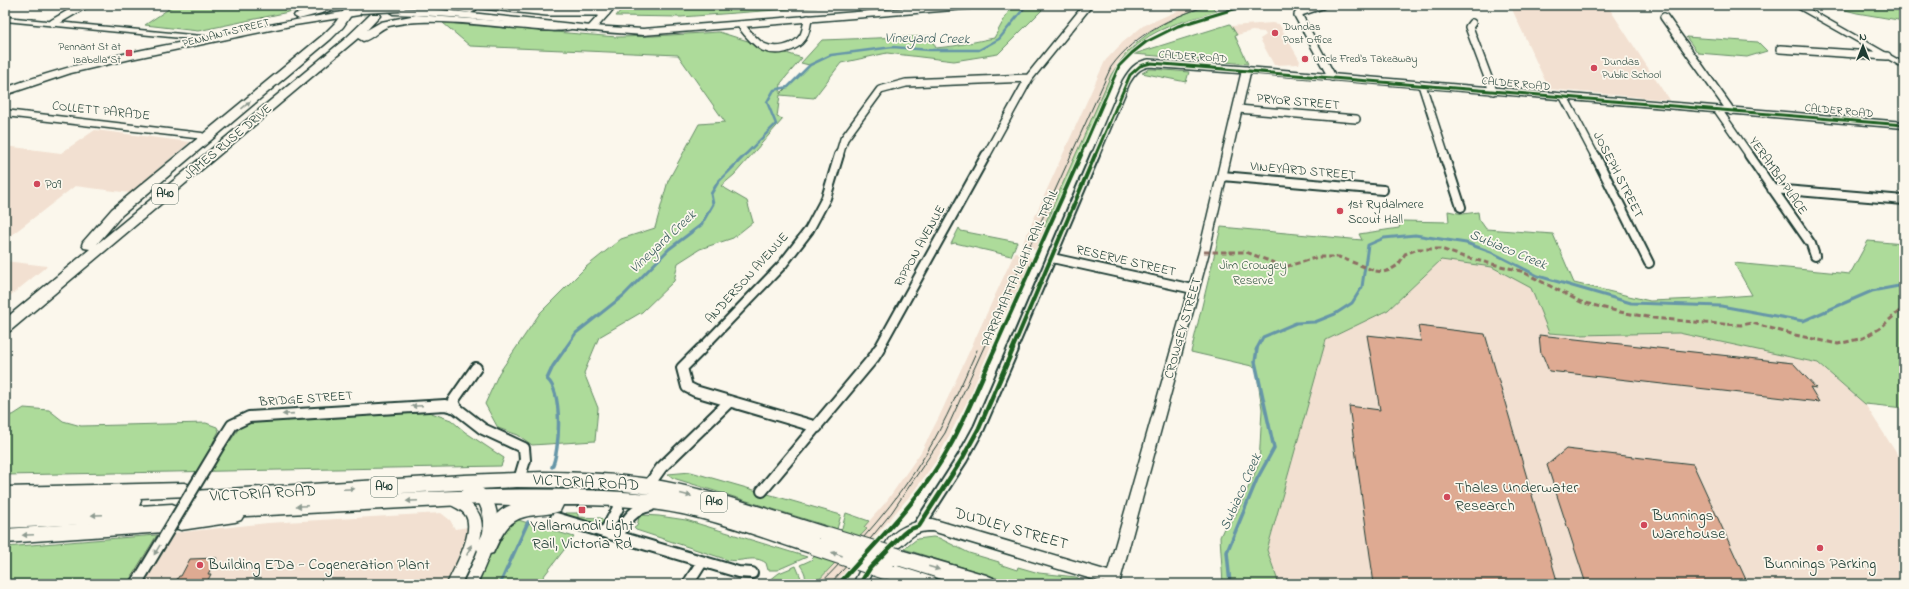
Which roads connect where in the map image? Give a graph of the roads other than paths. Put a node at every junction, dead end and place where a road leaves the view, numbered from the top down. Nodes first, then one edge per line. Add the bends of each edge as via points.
1 (84, 5) edge
2 (441, 5) edge
3 (482, 5) edge
4 (613, 5) edge
5 (900, 5) edge
6 (978, 5) edge
7 (1088, 5) edge
8 (1322, 5) edge
9 (1796, 5) edge
10 (396, 9) junction
11 (360, 10) edge
12 (471, 10) junction
13 (606, 12) junction
14 (299, 16) joint
15 (1664, 17) dead end
16 (5, 19) edge
17 (808, 19) junction
18 (53, 23) junction
19 (1472, 23) dead end
20 (741, 25) junction
21 (594, 26) junction
22 (569, 27) junction
23 (208, 38) junction
24 (1780, 49) dead end
25 (1887, 56) junction
26 (325, 61) junction
27 (1904, 66) edge
28 (1246, 70) junction
29 (1029, 78) junction
30 (1332, 78) junction
31 (1422, 85) junction
32 (1493, 91) junction
33 (5, 92) edge
34 (1564, 97) junction
35 (1238, 109) junction
36 (1718, 110) junction
37 (1731, 111) junction
38 (5, 113) edge
39 (1356, 119) dead end
40 (1904, 125) edge
41 (199, 138) junction
42 (1222, 176) junction
43 (1772, 189) junction
44 (1383, 190) dead end
45 (1904, 200) edge
46 (1461, 207) dead end
47 (89, 245) junction
48 (1815, 256) dead end
49 (1052, 258) junction
50 (1649, 264) dead end
51 (1193, 289) junction
52 (5, 315) edge
53 (5, 327) edge
54 (476, 368) dead end
55 (729, 402) junction
56 (456, 408) junction
57 (817, 427) junction
58 (515, 480) junction
59 (648, 486) junction
60 (762, 490) dead end
61 (454, 491) junction
62 (5, 494) edge
63 (482, 497) junction
64 (615, 503) junction
65 (652, 505) junction
66 (183, 506) junction
67 (5, 507) edge
68 (683, 507) junction
69 (473, 513) junction
70 (556, 518) dead end
71 (5, 520) edge
72 (920, 526) junction
73 (605, 532) junction
74 (5, 536) edge
75 (618, 536) junction
76 (822, 542) junction
77 (486, 547) junction
78 (891, 557) junction
79 (702, 562) junction
80 (752, 573) dead end
81 (139, 580) edge
82 (1113, 581) edge
83 (454, 584) edge
84 (470, 584) edge
85 (688, 584) edge
86 (928, 584) edge
87 (986, 584) edge

1 - 18 street
2 - 12 highway
3 - 13 street via 547,12
4 - 13 main road
5 - 21 main road via 681,23
6 - 17 main road
7 - 29 street, RIPPON AVENUE
8 - 30 street via 1298,15
9 - 25 street
10 - 11 main road, PENNANT STREET
10 - 12 main road
10 - 22 main road
11 - 14 highway
11 - 23 main road, PENNANT STREET
11 - 26 highway, JAMES RUSE DRIVE / A40
41 -> 11 highway via 216,130
11 - 47 highway, JAMES RUSE DRIVE / A40 via 295,76
12 - 21 main road
13 - 21 main road
14 - 23 main road, PENNANT STREET
15 - 37 street
16 - 18 street
17 - 20 main road
17 - 20 street via 806,31 800,40 776,50 761,45
18 - 23 street
19 - 32 street via 1469,27
20 - 21 main road via 658,31
21 - 22 main road
22 - 26 highway via 430,18 407,19 379,26 343,54
23 - 33 main road, PENNANT STREET via 75,68
24 - 25 street
25 - 27 street
26 - 53 highway, JAMES RUSE DRIVE / A40
28 - 30 street, CALDER ROAD
28 - 35 street, CROWGEY STREET
28 - 49 street, CALDER ROAD via 1148,63 1136,66 1130,74
29 - 55 street, ANDERSON AVENUE via 906,83 887,86 880,90 844,139 826,198 809,230 782,265 682,368 687,388
29 - 57 street, RIPPON AVENUE via 874,357
30 - 31 street, CALDER ROAD
31 - 32 street, CALDER ROAD
31 - 46 street
32 - 34 street, CALDER ROAD
34 - 36 street, CALDER ROAD
34 - 50 street, JOSEPH STREET
35 - 39 street, PRYOR STREET
35 - 42 street, CROWGEY STREET
36 - 37 street, CALDER ROAD
36 - 43 street, YERAMBA PLACE
37 - 40 street, CALDER ROAD
38 - 41 street, COLLETT PARADE
41 - 47 highway via 117,212
42 - 44 street, VINEYARD STREET
42 - 51 street, CROWGEY STREET
43 - 45 street
43 - 48 street, YERAMBA PLACE via 1811,244
47 - 52 highway, JAMES RUSE DRIVE / A40
49 - 51 street, RESERVE STREET
49 - 72 street via 979,428
51 - 82 street, CROWGEY STREET
54 - 56 street via 452,401
55 - 57 street, ANDERSON AVENUE
55 - 59 street via 661,468
56 - 58 street via 483,429 524,448 525,463
56 -> 81 street, BRIDGE STREET, bridge via 433,405 250,417 232,425
57 - 60 street, RIPPON AVENUE
58 - 59 highway, VICTORIA ROAD / A40 via 599,481
58 - 61 highway, VICTORIA ROAD / A40
58 - 63 street via 493,488
59 -> 76 highway, VICTORIA ROAD / A40 via 729,506
61 - 63 highway, VICTORIA ROAD / A40
61 -> 66 highway, VICTORIA ROAD / A40 via 282,507
66 -> 61 highway, VICTORIA ROAD / A40 via 310,492
61 - 69 street via 464,506
62 - 66 highway, A40
63 - 64 highway, VICTORIA ROAD / A40
63 - 69 street
63 - 77 street via 489,514
64 - 65 highway
64 - 68 highway, VICTORIA ROAD / A40
64 - 73 street
64 - 77 highway via 518,508 502,520
65 - 68 highway
65 - 75 street via 640,507 633,512
66 - 67 highway, VICTORIA ROAD / A40
66 -> 71 highway, VICTORIA ROAD / A40
66 -> 74 main road via 125,529
68 - 76 highway, VICTORIA ROAD / A40
83 -> 69 street via 472,541 475,526
70 - 73 street
72 - 78 street via 908,530
72 - 82 street, DUDLEY STREET via 939,527 1093,572
73 - 75 street
75 - 79 street
76 - 78 highway, VICTORIA ROAD / A40, bridge
77 - 84 street
78 - 86 highway, VICTORIA ROAD / A40
78 -> 87 highway, VICTORIA ROAD / A40
79 - 80 street via 738,572
79 - 85 street

